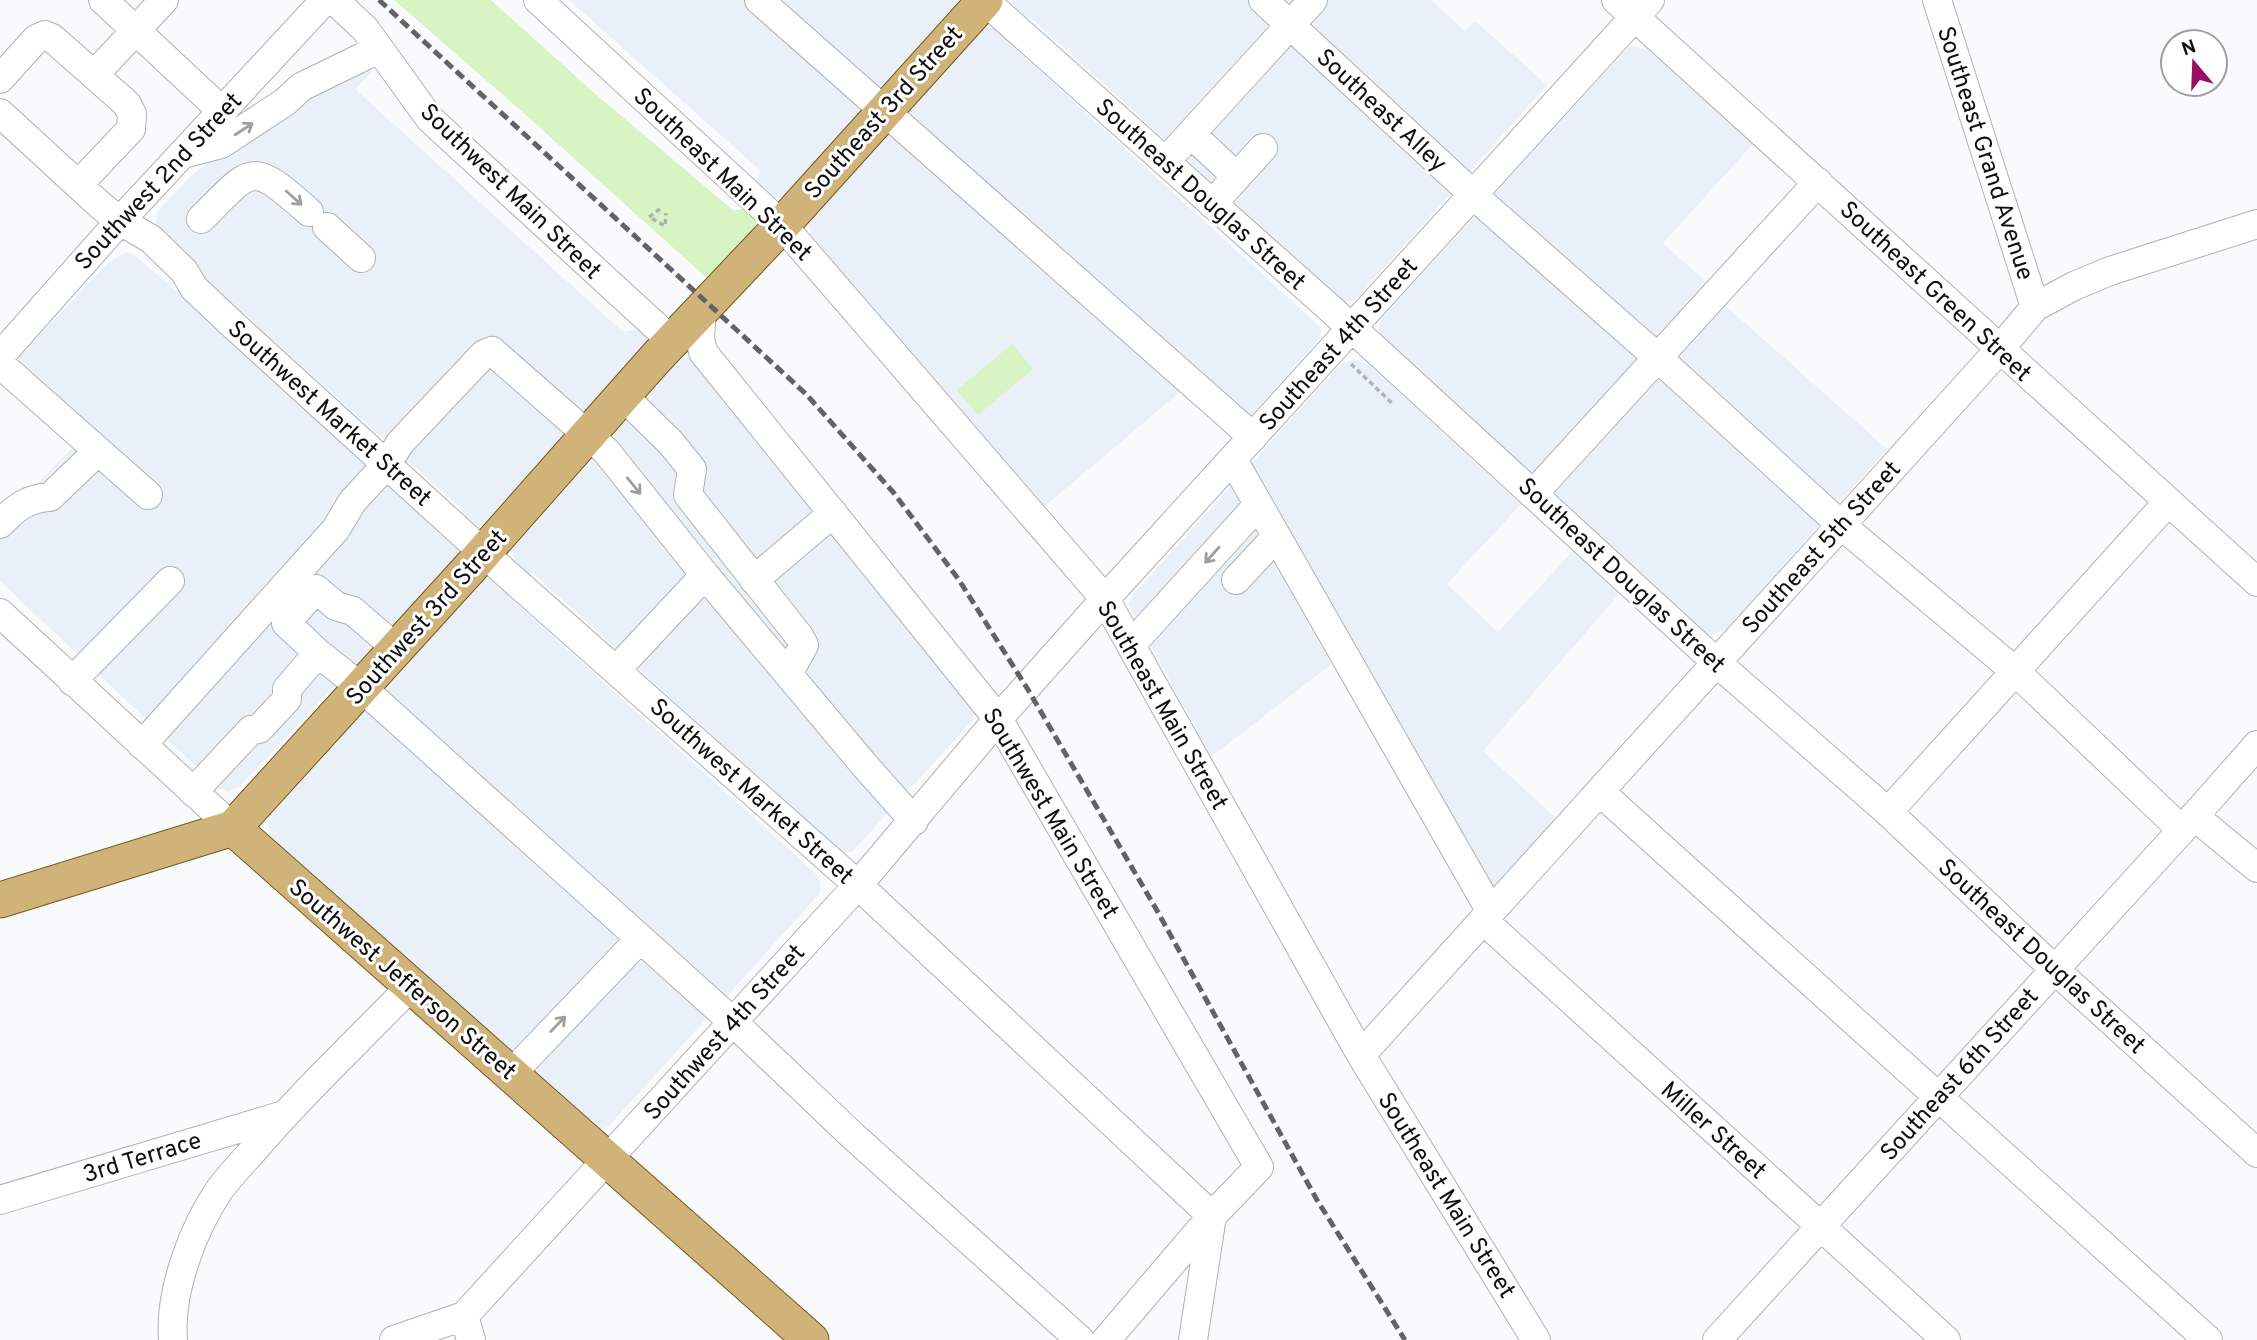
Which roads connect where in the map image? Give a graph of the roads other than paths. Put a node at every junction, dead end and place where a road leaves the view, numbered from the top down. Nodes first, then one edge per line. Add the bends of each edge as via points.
1 (103, 0) edge
2 (164, 0) edge
3 (538, 0) edge
4 (759, 0) edge
5 (984, 0) edge
6 (1263, 0) edge
7 (1313, 0) edge
8 (1937, 0) edge
9 (326, 3) edge
10 (1633, 6) edge
11 (1290, 25) junction
12 (136, 31) junction
13 (372, 39) junction
14 (263, 67) junction
15 (94, 75) junction
16 (0, 79) edge
17 (301, 87) junction
18 (222, 111) junction
19 (882, 111) junction
20 (0, 113) edge
21 (1191, 134) junction
22 (1264, 148) dead end
23 (182, 154) junction
24 (1165, 162) junction
25 (1237, 177) junction
26 (1818, 182) junction
27 (78, 185) junction
28 (1474, 195) junction
29 (1212, 204) junction
30 (201, 219) dead end
31 (120, 221) junction
32 (2257, 224) edge
33 (782, 225) junction
34 (361, 258) dead end
35 (2035, 307) junction
36 (1352, 328) junction
37 (677, 350) junction
38 (1999, 350) junction
39 (0, 356) edge
40 (1657, 357) junction
41 (0, 364) edge
42 (623, 396) junction
43 (588, 436) junction
44 (1253, 437) junction
45 (98, 451) junction
46 (1233, 460) junction
47 (387, 464) junction
48 (1534, 493) junction
49 (148, 495) dead end
50 (2168, 502) junction
51 (1258, 505) junction
52 (833, 513) junction
53 (0, 524) edge
54 (1841, 525) junction
55 (1276, 537) junction
56 (484, 553) junction
57 (705, 575) junction
58 (754, 580) junction
59 (1236, 580) dead end
60 (170, 581) dead end
61 (2257, 582) edge
62 (1105, 599) junction
63 (0, 613) edge
64 (1131, 645) junction
65 (397, 649) junction
66 (318, 653) junction
67 (1717, 663) junction
68 (616, 670) junction
69 (2015, 671) junction
70 (788, 674) junction
71 (72, 681) junction
72 (362, 688) junction
73 (1027, 688) joint
74 (998, 719) junction
75 (142, 745) junction
76 (2257, 745) edge
77 (193, 792) junction
78 (1600, 792) junction
79 (1888, 812) junction
80 (914, 821) junction
81 (2188, 823) junction
82 (233, 828) junction
83 (2257, 868) edge
84 (858, 885) junction
85 (0, 900) edge
86 (1486, 915) junction
87 (640, 939) junction
88 (2054, 969) junction
89 (410, 987) junction
90 (733, 1021) junction
91 (1361, 1055) junction
92 (511, 1074) junction
93 (1937, 1097) junction
94 (284, 1115) junction
95 (2257, 1153) edge
96 (607, 1159) junction
97 (0, 1200) edge
98 (1212, 1216) junction
99 (1821, 1227) junction
100 (467, 1328) edge
101 (173, 1340) edge
102 (394, 1340) edge
103 (811, 1340) edge
104 (1080, 1340) edge
105 (1106, 1340) edge
106 (1193, 1340) edge
107 (1536, 1340) edge
108 (1717, 1340) edge
109 (1946, 1340) edge
110 (2208, 1340) edge

1 - 12 street
2 - 12 street
3 - 33 street, Southeast Main Street
4 - 19 street
5 - 19 main road, Southeast 3rd Street
5 - 24 street, Southeast Douglas Street
6 - 11 street, Southeast Alley
7 - 11 street
8 - 35 street, Southeast Grand Avenue
9 - 13 street, Southwest Main Street
9 - 14 street, Southwest 2nd Street
10 - 26 street, Southeast Green Street
10 - 28 street, Southeast 4th Street
11 - 21 street
11 - 28 street, Southeast Alley
12 - 15 street
12 - 18 street
13 - 17 street
13 - 37 street, Southwest Main Street via 430,119
14 - 17 street via 278,85
14 - 18 street, Southwest 2nd Street
15 - 16 street via 45,35 36,38
15 - 27 street via 127,104 133,124
23 -> 17 street via 221,144
18 - 23 street, Southwest 2nd Street
19 - 33 main road, Southeast 3rd Street
19 - 44 street
20 - 27 street, Southwest Market Street
21 - 24 street
21 - 25 street
22 - 25 street
23 - 31 street, Southwest 2nd Street
24 - 29 street, Southeast Douglas Street
25 - 29 street
26 - 38 street, Southeast Green Street
26 - 40 street
27 - 31 street, Southwest Market Street
28 - 36 street, Southeast 4th Street
28 - 40 street, Southeast Alley
29 - 36 street, Southeast Douglas Street
30 -> 34 street via 238,181 261,175 275,182
31 - 39 street, Southwest 2nd Street
31 - 47 street, Southwest Market Street via 151,239 184,271 194,288
32 - 35 street, Southeast 5th Street via 2110,271
33 - 37 main road, Southwest 3rd Street via 702,309
33 - 62 street, Southeast Main Street
35 - 38 street, Southeast 5th Street
36 - 44 street, Southeast 4th Street
36 - 48 street, Southeast Douglas Street
37 - 42 main road, Southwest 3rd Street
37 - 52 street, Southwest Main Street
38 - 50 street, Southeast Green Street
38 - 54 street, Southeast 5th Street
40 - 48 street
40 - 54 street, Southeast Alley
41 - 45 street
42 - 43 main road, Southwest 3rd Street
42 - 58 street via 692,469 688,495
43 - 47 street via 492,351 484,354 400,443
43 - 56 main road, Southwest 3rd Street
43 -> 57 street via 606,451
44 - 46 street, Southeast 4th Street
45 - 49 street
45 - 53 street via 50,497 35,498 14,509
46 - 51 street, Miller Street
46 - 62 street, Southeast 4th Street
47 - 56 street, Southwest Market Street
47 - 75 street via 352,502 336,529
48 - 67 street, Southeast Douglas Street
50 - 61 street, Southeast Green Street
50 - 69 street
51 - 55 street, Miller Street
51 -> 64 street
52 - 58 street
52 - 74 street, Southwest Main Street
54 - 67 street, Southeast 5th Street
54 - 69 street, Southeast Alley
55 - 59 street
55 - 86 street, Miller Street
56 - 65 main road, Southwest 3rd Street
56 - 68 street, Southwest Market Street
57 - 68 street
57 - 70 street
58 - 70 street via 804,645
60 - 71 street
62 - 64 street, Southeast Main Street
62 - 73 street, Southeast 4th Street
63 - 71 street, Southwest Jefferson Street
64 - 91 street, Southeast Main Street
65 - 66 street via 353,611 336,606 316,589 286,623
65 - 72 main road, Southwest 3rd Street
66 - 72 street
66 - 77 street via 280,693 287,699 259,729 252,725
67 - 78 street, Southeast 5th Street
67 - 79 street, Southeast Douglas Street
68 - 84 street, Southwest Market Street
69 - 79 street
69 - 81 street, Southeast Alley
70 - 80 street
71 - 75 street, Southwest Jefferson Street
72 - 82 main road, Southwest 3rd Street
72 - 87 street
73 - 74 street, Southwest 4th Street
74 - 80 street, Southwest 4th Street
74 - 98 street, Southwest Main Street via 1259,1167
75 - 77 street, Southwest Jefferson Street
76 - 81 street, Southeast 6th Street
77 - 82 street, Southwest Jefferson Street
78 - 86 street, Southeast 5th Street
78 - 93 street
79 - 88 street, Southeast Douglas Street
80 - 84 street, Southwest 4th Street
81 - 83 street, Southeast Alley
81 - 88 street, Southeast 6th Street
82 - 85 main road
82 - 89 main road, Southwest Jefferson Street
84 - 90 street, Southwest 4th Street
84 - 98 street, Southwest Market Street
86 - 91 street, Southeast 5th Street
86 - 99 street, Miller Street
87 - 90 street
92 -> 87 street
88 - 93 street, Southeast 6th Street
88 - 95 street, Southeast Douglas Street
89 - 92 main road, Southwest Jefferson Street
89 - 94 street
90 - 96 street, Southwest 4th Street
90 - 104 street
91 - 107 street, Southeast Main Street
92 - 96 main road, Southwest Jefferson Street
93 - 99 street, Southeast 6th Street
93 - 110 street
94 - 97 street, 3rd Terrace
94 - 101 street via 220,1190 197,1232 175,1301
96 - 100 street, Southwest 4th Street
96 - 103 main road, Southwest Jefferson Street
98 - 105 street
98 - 106 street
99 - 108 street, Southeast 6th Street
99 - 109 street, Miller Street
100 - 102 street, Southwest 4th Street

